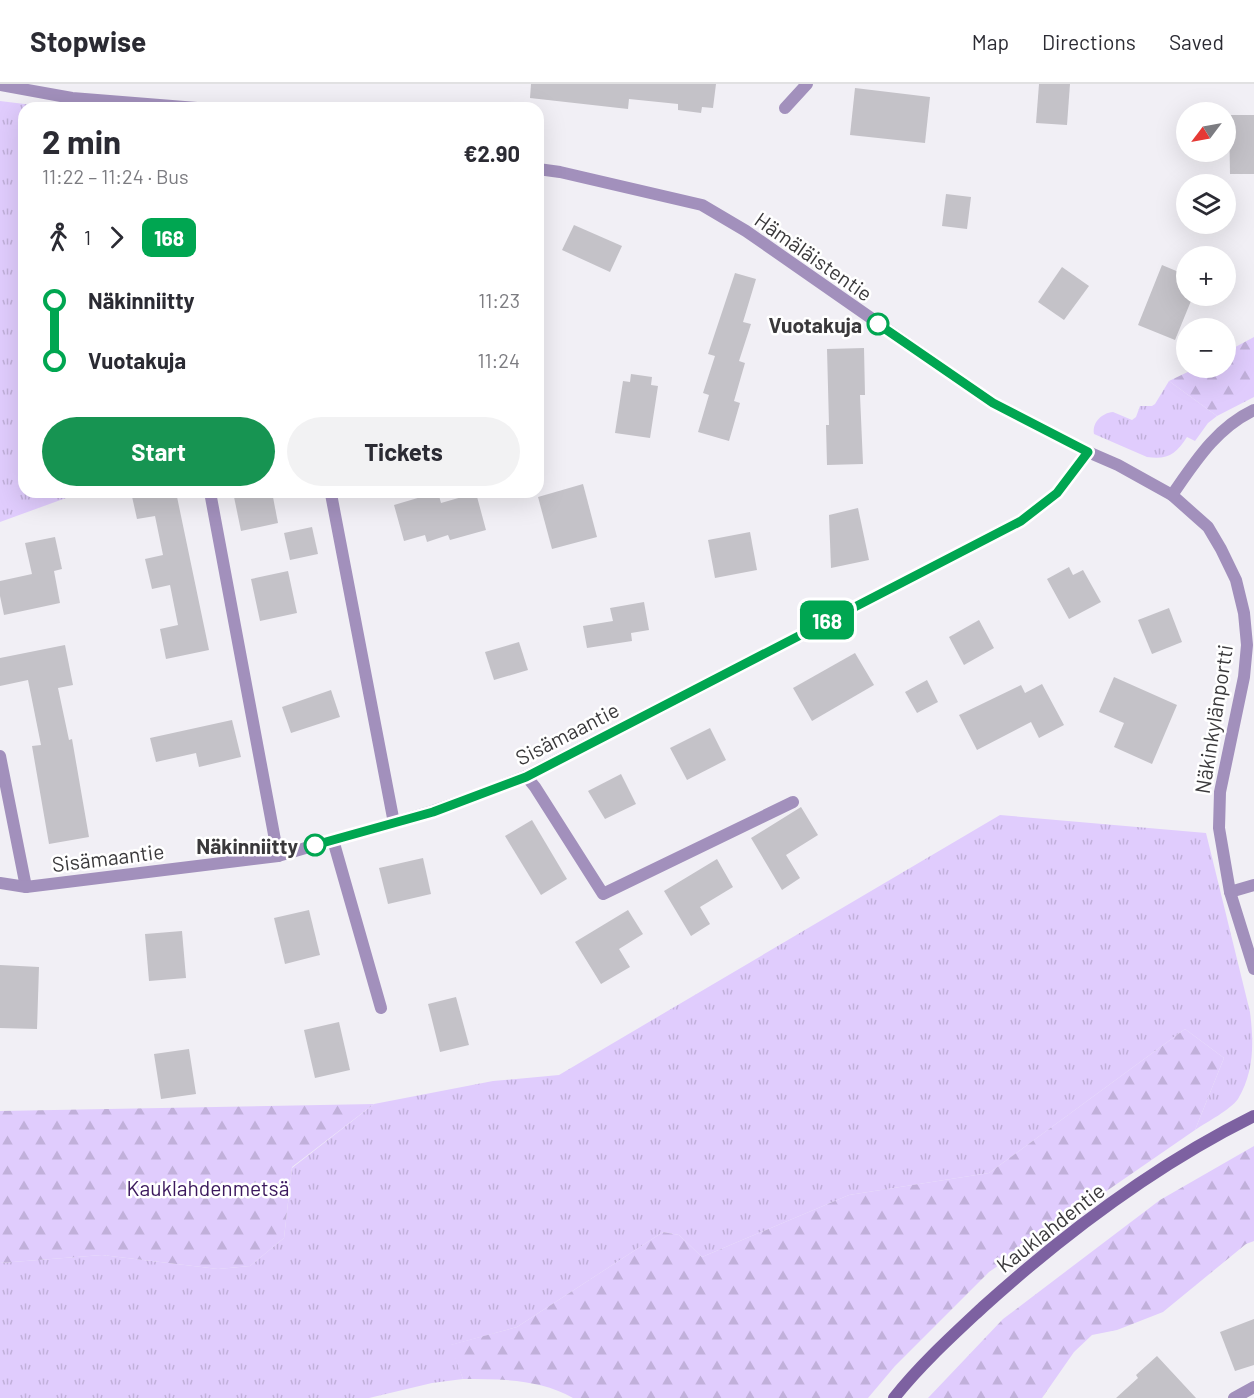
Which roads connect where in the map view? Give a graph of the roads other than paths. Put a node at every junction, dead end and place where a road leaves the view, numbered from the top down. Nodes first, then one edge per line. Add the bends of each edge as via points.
1 (807, 84) edge
2 (0, 85) edge
3 (122, 102) edge
4 (785, 108) dead end
5 (544, 170) edge
6 (1254, 410) edge
7 (1088, 452) junction
8 (1172, 495) junction
9 (211, 498) edge
10 (332, 498) edge
11 (0, 756) edge
12 (526, 777) junction
13 (793, 802) dead end
14 (394, 823) junction
15 (333, 840) junction
16 (278, 856) junction
17 (0, 883) edge
18 (1254, 885) edge
19 (26, 887) junction
20 (1230, 892) junction
21 (1254, 969) edge
22 (381, 1008) dead end
23 (1254, 1116) edge
24 (1254, 1387) edge
25 (894, 1398) edge
26 (1234, 1398) edge

1 - 4 street
2 - 3 street
5 - 7 street, Hämäläistentie via 702,205 746,231 993,403
6 - 8 street via 1215,437
7 - 8 street, Hämäläistentie
7 - 12 street, Sisämaantie via 1057,493 1021,521
8 - 20 street, Näkinkylänportti via 1208,527 1236,580 1244,613 1244,678 1220,792 1219,828
9 - 16 street
10 - 14 street
11 - 19 street
12 - 13 street via 603,894
12 - 14 street, Sisämaantie
14 - 15 street, Sisämaantie
15 - 16 street, Sisämaantie
15 - 22 street
16 - 19 street, Sisämaantie
17 - 19 street, Sisämaantie
18 - 20 street
20 - 21 street, Näkinkylänportti
23 - 25 street, Kauklahdentie via 1208,1139 1124,1194 1027,1268 968,1321
24 - 26 street

